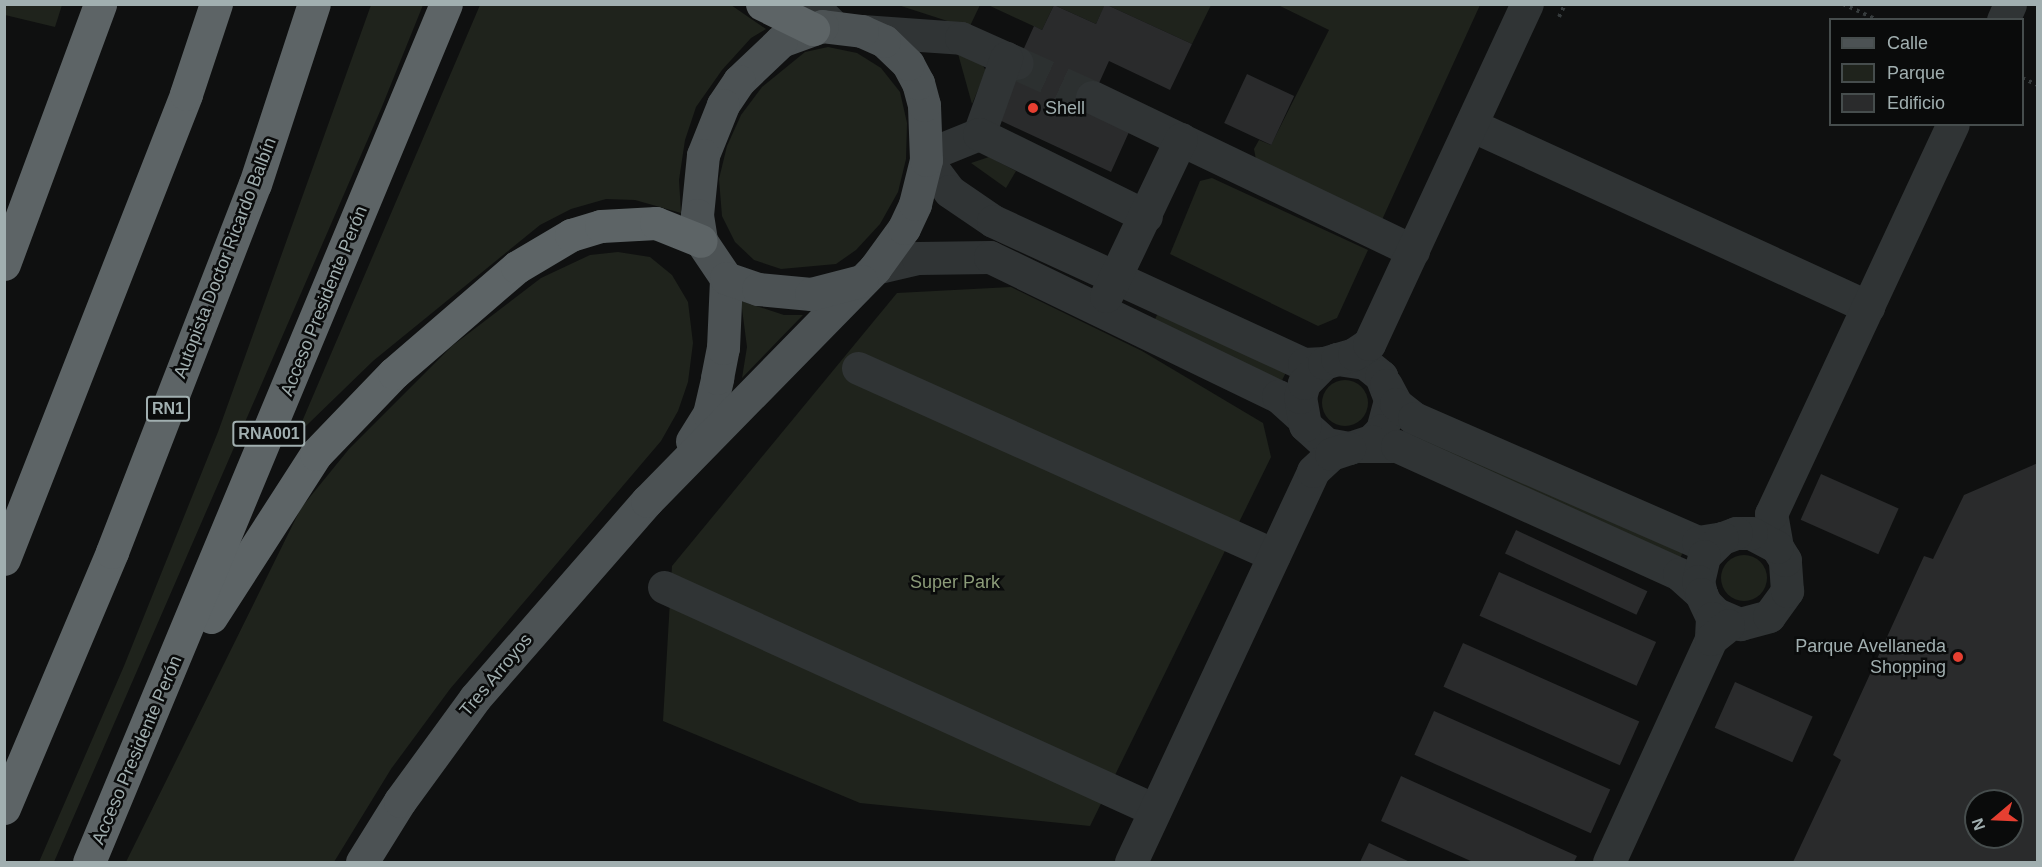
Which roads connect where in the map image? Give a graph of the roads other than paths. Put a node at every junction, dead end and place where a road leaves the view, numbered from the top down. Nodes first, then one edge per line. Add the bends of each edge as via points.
1 (100, 4) edge
2 (216, 4) edge
3 (314, 4) edge
4 (446, 4) edge
5 (762, 4) edge
6 (1527, 4) edge
7 (2010, 4) edge
8 (2003, 18) edge
9 (829, 22) edge
10 (1092, 97) tunnel mouth
11 (1471, 125) junction
12 (1952, 126) edge
13 (979, 134) junction
14 (1181, 139) junction
15 (926, 157) junction
16 (1146, 216) junction
17 (701, 241) junction
18 (1413, 251) junction
19 (4, 264) edge
20 (868, 274) junction
21 (1117, 276) junction
22 (726, 278) junction
23 (1868, 307) junction
24 (1100, 309) junction
25 (1369, 344) junction
26 (1330, 361) junction
27 (858, 369) dead end
28 (1383, 380) junction
29 (1303, 421) junction
30 (1354, 447) junction
31 (1313, 471) junction
32 (647, 501) junction
33 (1771, 514) junction
34 (1729, 536) junction
35 (1777, 547) junction
36 (1274, 555) junction
37 (4, 559) edge
38 (664, 587) dead end
39 (1704, 600) junction
40 (1740, 624) junction
41 (1711, 639) junction
42 (160, 700) junction
43 (4, 808) edge
44 (1155, 810) junction
45 (89, 862) edge
46 (362, 862) edge
47 (1131, 862) edge
48 (1609, 862) edge

1 - 19 highway
2 - 37 highway via 181,105
3 - 43 highway, Autopista Doctor Ricardo Balbín / RN1 via 255,184 112,552
4 - 42 highway, Acceso Presidente Perón / RNA001
5 - 9 highway
6 - 11 lane
7 - 8 lane
9 - 13 lane via 962,38 1012,61
9 - 15 main road, Tres Arroyos via 884,41 908,64 924,105
9 - 17 main road via 782,41 740,81 723,105 703,155 697,215
10 - 14 lane
11 - 18 lane
11 - 23 lane
12 - 23 lane
13 - 15 lane
13 - 16 lane
14 - 16 lane
14 - 18 lane
15 - 20 main road, Tres Arroyos via 915,204
15 - 21 lane via 948,190 967,206
16 - 21 lane
17 - 22 main road
17 - 42 highway via 656,223 602,226 571,235 517,267 446,325 316,454 280,505
18 - 25 lane
20 - 22 main road via 811,294 758,289
20 - 24 lane via 918,258 990,257
20 - 32 main road, Tres Arroyos
21 - 24 lane
21 - 26 lane via 1304,364
22 - 32 main road, Tres Arroyos via 723,348 709,414
23 - 33 lane
24 - 29 lane via 1278,396
25 - 26 lane via 1354,354
25 - 28 lane
26 - 28 lane via 1365,363
26 - 29 lane via 1304,383 1300,397
27 - 36 lane
28 - 30 lane via 1389,416 1382,430
28 - 34 lane via 1396,404 1414,418 1698,542
29 - 30 lane via 1326,444
29 - 31 lane via 1315,451
30 - 31 lane via 1331,454
30 - 39 lane via 1397,446 1679,573
31 - 36 lane
32 - 46 main road, Tres Arroyos via 475,698 400,801
33 - 34 lane via 1757,526
33 - 35 lane
34 - 35 lane via 1751,533
34 - 39 lane via 1704,556 1699,568
35 - 40 lane via 1789,575 1780,605 1769,616
36 - 44 lane
38 - 44 lane
39 - 40 lane via 1716,614
39 - 41 lane via 1712,618
40 - 41 lane via 1728,625
41 - 48 lane
42 - 45 highway, Acceso Presidente Perón / RNA001
44 - 47 lane

